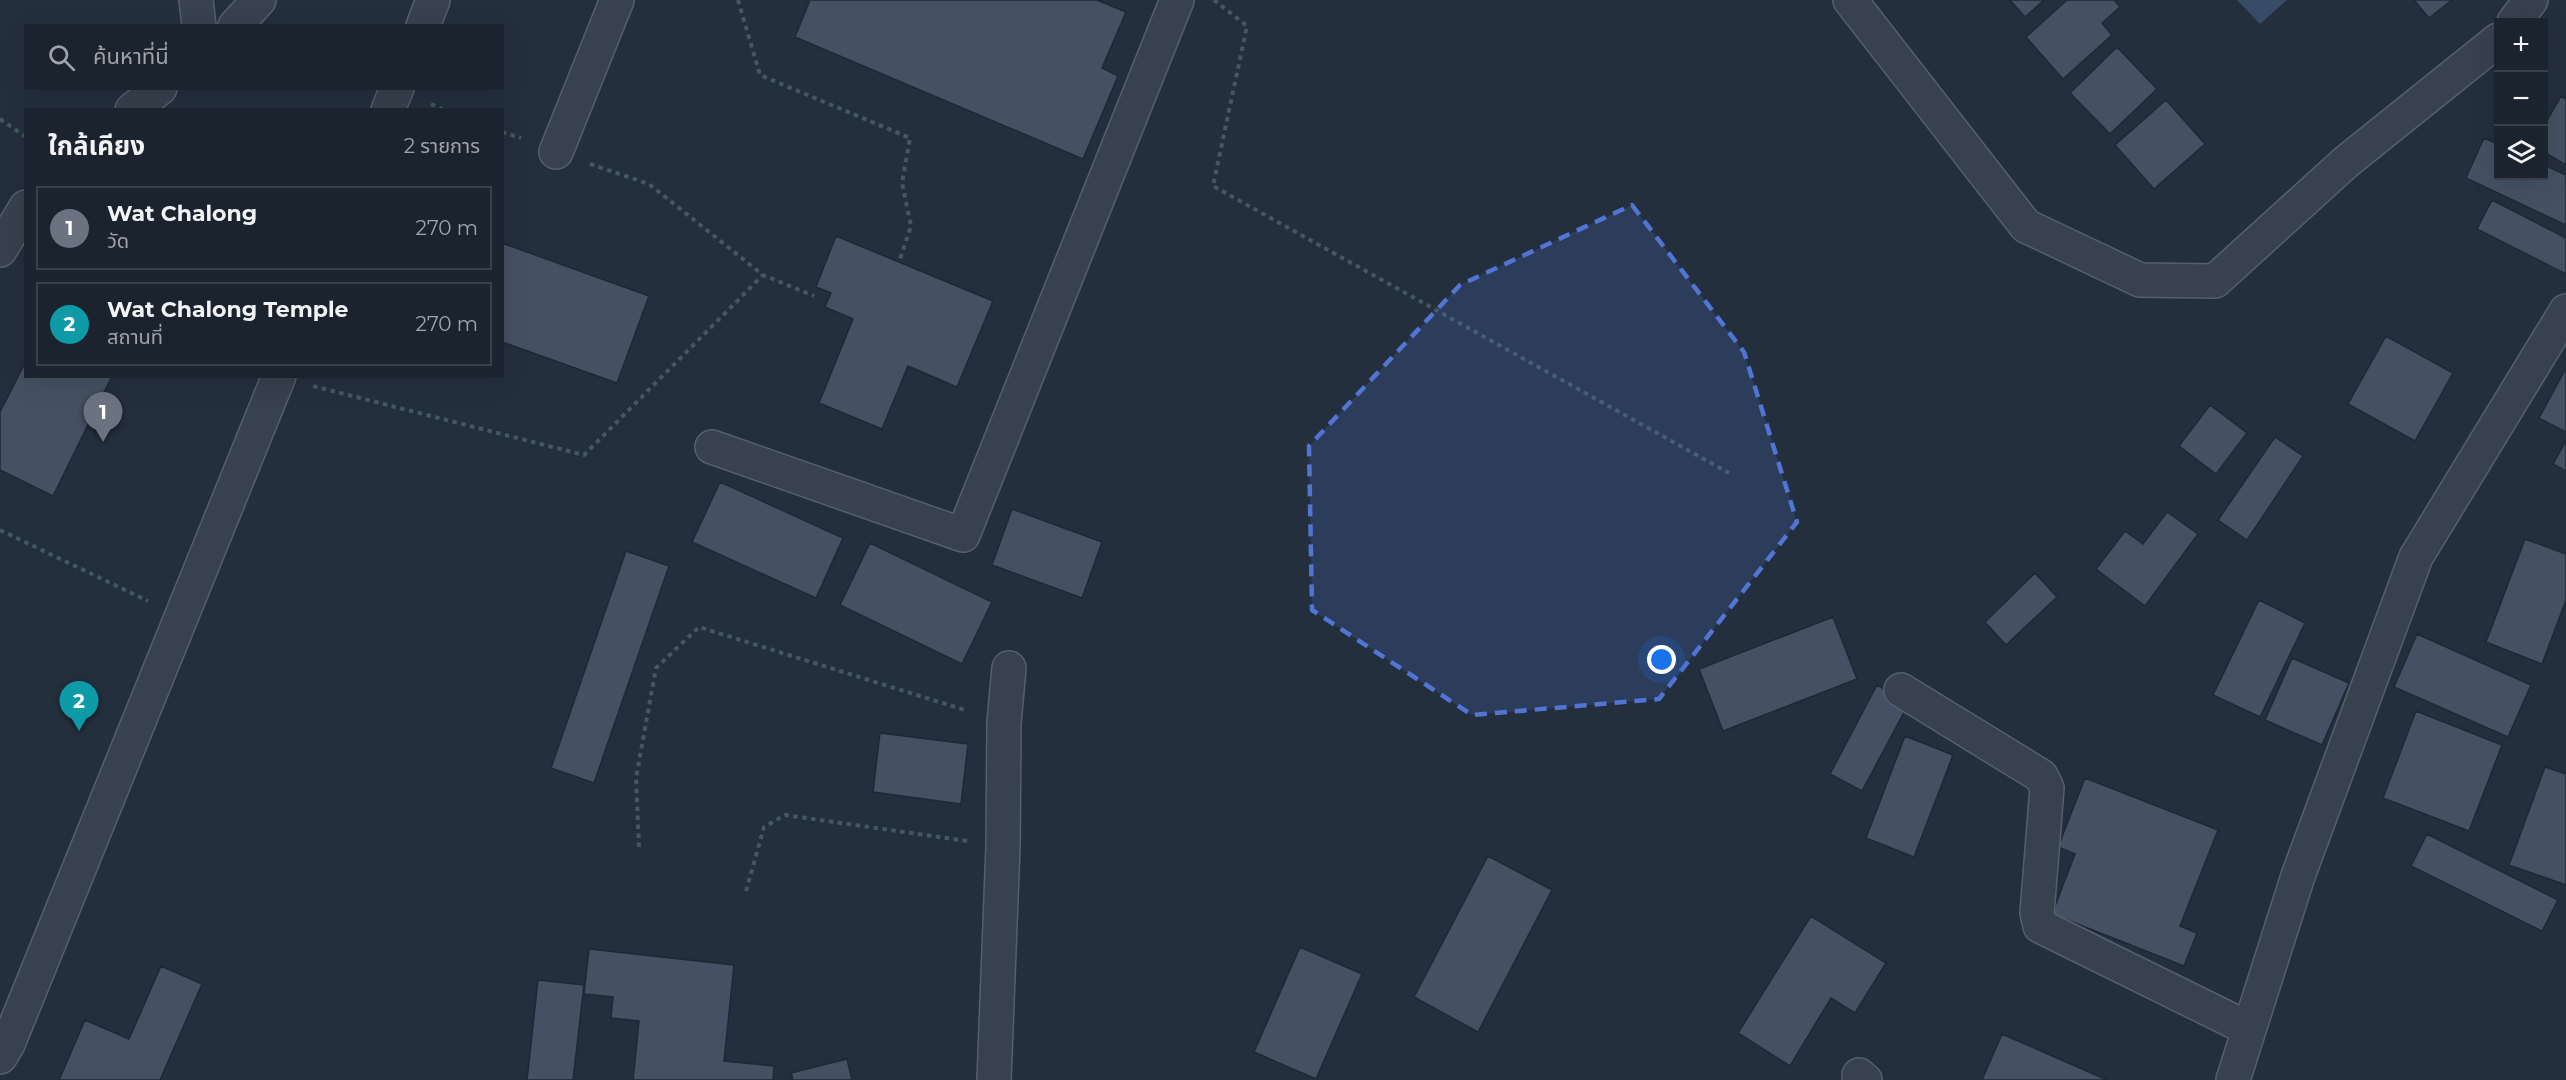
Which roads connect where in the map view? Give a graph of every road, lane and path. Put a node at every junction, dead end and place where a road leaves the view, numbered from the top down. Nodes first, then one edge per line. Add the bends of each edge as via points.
1 (196, 0) edge
2 (259, 0) edge
3 (433, 0) edge
4 (617, 0) edge
5 (738, 0) edge
6 (1177, 0) edge
7 (1214, 0) edge
8 (1850, 0) edge
9 (2531, 0) edge
10 (2517, 18) edge
11 (199, 24) edge
12 (237, 24) edge
13 (424, 24) edge
14 (2494, 44) edge
15 (157, 90) edge
16 (396, 90) edge
17 (135, 108) edge
18 (389, 108) edge
19 (0, 119) edge
20 (24, 136) edge
21 (556, 152) joint
22 (24, 210) edge
23 (0, 250) edge
24 (899, 262) dead end
25 (763, 275) junction
26 (814, 296) dead end
27 (2566, 311) edge
28 (279, 378) edge
29 (283, 378) edge
30 (712, 447) dead end
31 (1730, 473) dead end
32 (0, 530) edge
33 (181, 617) junction
34 (1009, 668) dead end
35 (1901, 690) dead end
36 (1004, 723) junction
37 (1003, 846) junction
38 (639, 847) dead end
39 (746, 891) dead end
40 (2249, 1029) junction
41 (0, 1057) edge
42 (994, 1080) edge
43 (2233, 1080) edge

1 - 11 street
2 - 12 street
3 - 13 street
4 - 21 street
5 - 24 path via 760,75 910,138 902,183 911,226
6 - 30 street via 963,535
7 - 31 path via 1247,26 1213,186
8 - 14 street via 2026,226 2140,280 2215,281 2346,162
9 - 10 street
15 - 17 street
16 - 18 street
19 - 20 path
21 - 25 path via 650,184
22 - 23 street
25 - 26 path
25 - 29 path via 584,455
27 - 40 street via 2416,557 2298,876
28 - 33 street
32 - 33 path
33 - 41 street
34 - 36 street
35 - 40 street via 2041,776 2047,788 2037,913 2040,926
36 - 37 street
36 - 38 path via 699,627 656,668 636,778
37 - 39 path via 785,815 765,827
37 - 42 street
40 - 43 street

